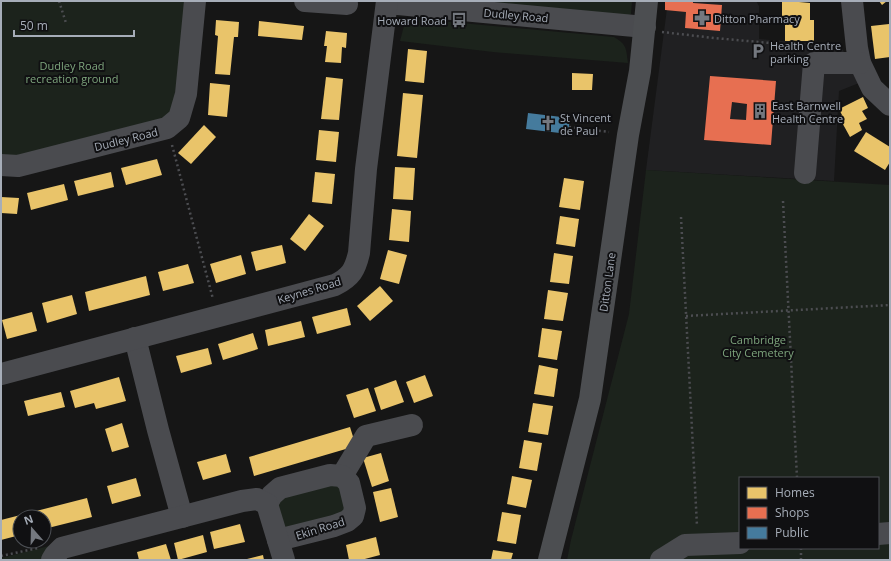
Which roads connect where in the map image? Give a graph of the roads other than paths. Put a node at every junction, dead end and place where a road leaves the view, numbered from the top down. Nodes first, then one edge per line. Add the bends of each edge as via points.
1 (195, 1) edge
2 (305, 1) edge
3 (647, 1) edge
4 (852, 1) edge
5 (387, 2) edge
6 (347, 4) dead end
7 (653, 29) junction
8 (860, 63) junction
9 (890, 105) edge
10 (1, 165) edge
11 (805, 172) dead end
12 (135, 338) junction
13 (1, 374) edge
14 (412, 425) dead end
15 (342, 476) junction
16 (267, 504) junction
17 (182, 517) junction
18 (890, 533) edge
19 (879, 534) edge
20 (739, 543) edge
21 (281, 550) edge
22 (52, 560) edge
23 (549, 560) edge
24 (661, 560) edge

1 - 10 street, Dudley Road via 186,94 179,118 167,128 18,166
2 - 6 street
3 - 7 main road, Ditton Lane
4 - 8 street
5 - 7 street, Dudley Road
5 - 12 street, Keynes Road via 366,169 359,253 351,274 335,285
7 - 23 main road, Ditton Lane via 640,71 628,135 590,399
8 - 9 street via 872,88
8 - 11 street via 814,63
12 - 13 street, Keynes Road
12 - 17 street
14 - 15 street via 366,436
15 - 16 street via 330,475 280,488
15 - 21 street, Ekin Road via 349,483 355,508 353,516
16 - 17 street via 257,499 242,501
16 - 21 street, Ekin Road
17 - 22 street via 62,548
18 - 19 street
20 - 24 street via 685,545

